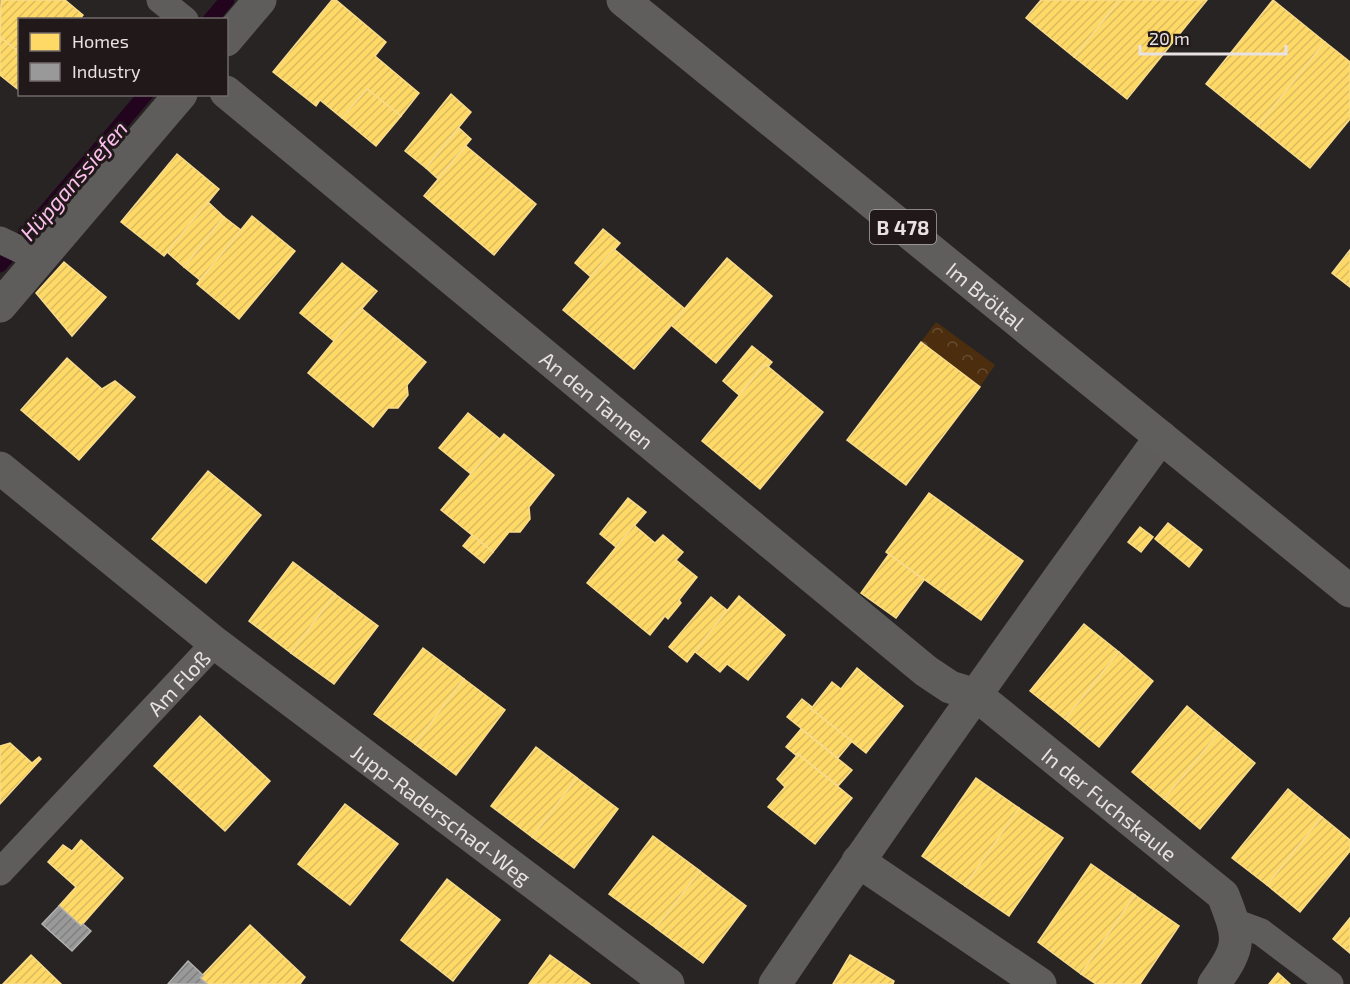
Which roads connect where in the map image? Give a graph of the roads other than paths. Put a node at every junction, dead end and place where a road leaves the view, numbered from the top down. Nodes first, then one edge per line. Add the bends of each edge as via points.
1 (160, 0) edge
2 (260, 0) edge
3 (623, 0) edge
4 (182, 18) edge
5 (228, 38) edge
6 (228, 94) edge
7 (179, 96) edge
8 (0, 240) edge
9 (40, 259) junction
10 (0, 306) edge
11 (1161, 437) junction
12 (0, 468) edge
13 (1350, 591) edge
14 (214, 642) junction
15 (976, 695) junction
16 (858, 861) junction
17 (0, 872) edge
18 (1234, 922) junction
19 (668, 984) edge
20 (776, 984) edge
21 (1040, 984) edge
22 (1214, 984) edge
23 (1330, 984) edge

1 - 4 lane
2 - 5 street
3 - 11 main road, Im Bröltal / B 478
6 - 15 street, An den Tannen via 926,671 950,687
7 - 9 street
8 - 9 lane
9 - 10 street
11 - 13 main road, Im Bröltal / B 478
11 - 15 street
12 - 14 street, Am Floß
14 - 17 lane, Am Floß
14 - 19 street, Jupp-Raderschad-Weg
15 - 16 street
15 - 18 street, In der Fuchskaule via 1223,895
16 - 20 street
16 - 21 street
18 - 22 street, In der Fuchskaule via 1236,940 1231,961
18 - 23 lane via 1261,932

